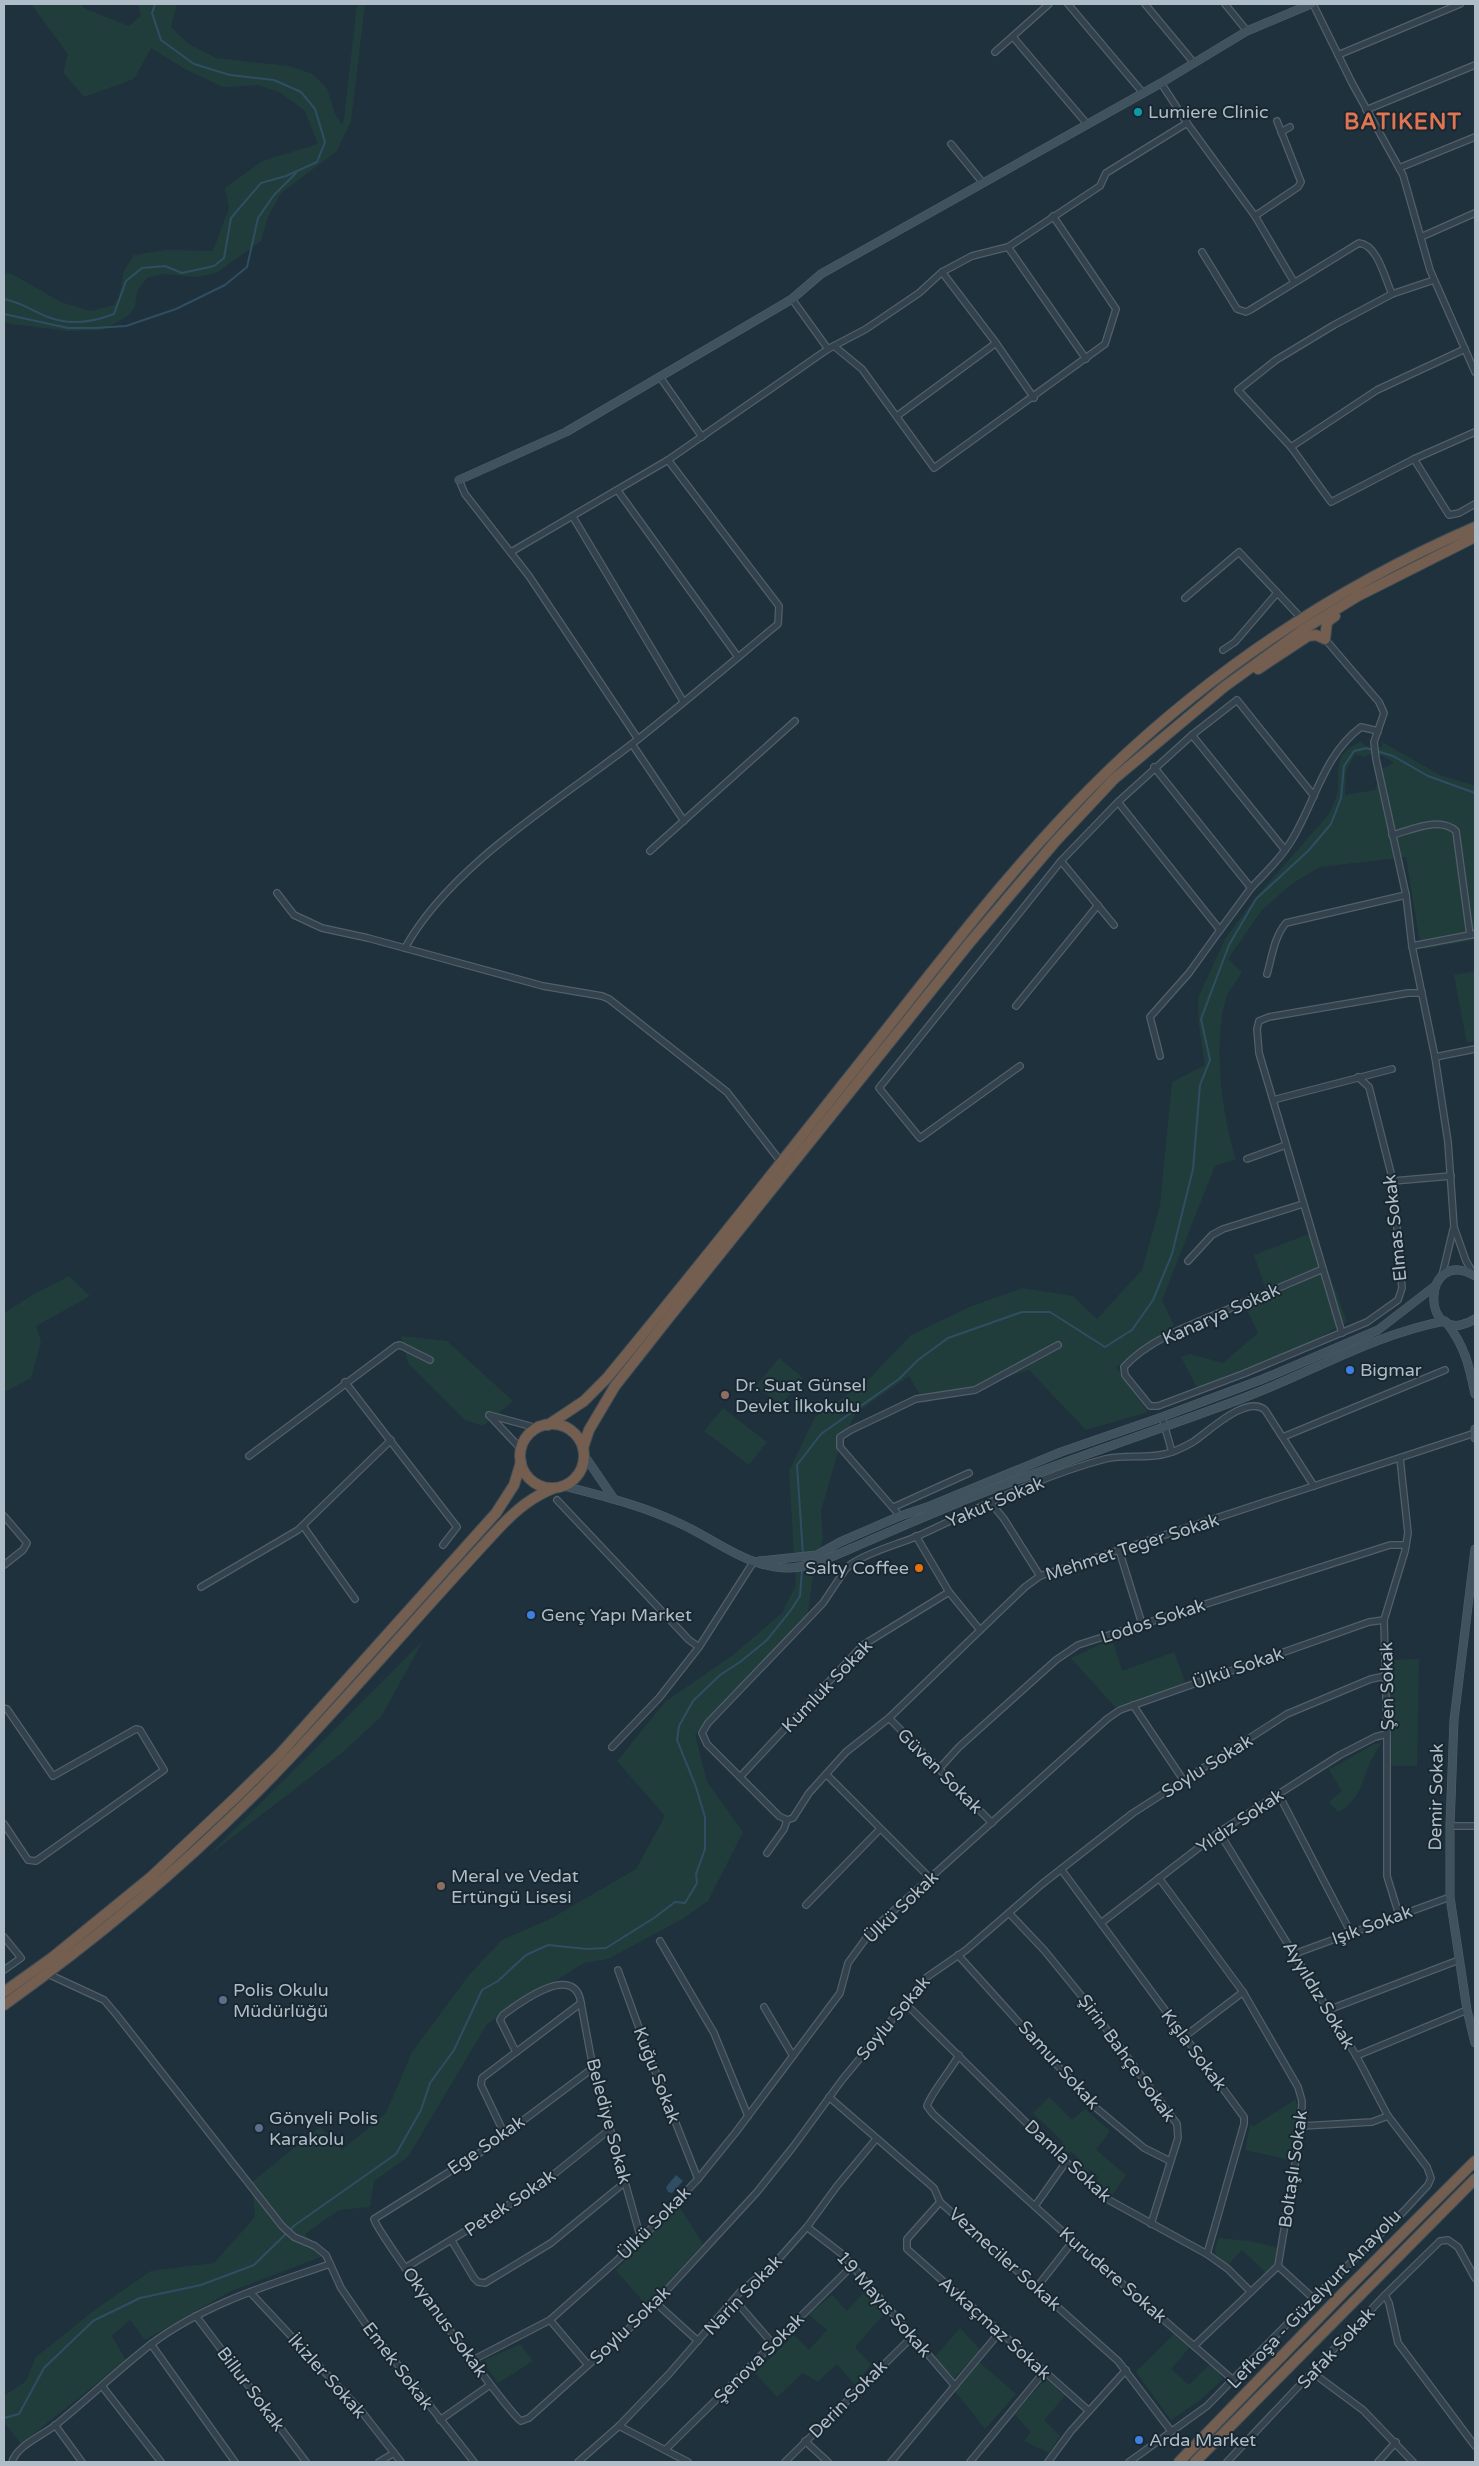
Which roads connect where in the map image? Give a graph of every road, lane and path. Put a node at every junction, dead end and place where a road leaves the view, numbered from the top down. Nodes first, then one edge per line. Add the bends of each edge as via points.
1 (1049, 4) edge
2 (1068, 4) edge
3 (1145, 4) edge
4 (1226, 4) edge
5 (1312, 4) edge
6 (1460, 4) edge
7 (1247, 31) junction
8 (1013, 37) junction
9 (996, 52) dead end
10 (1338, 55) junction
11 (1194, 63) junction
12 (1475, 65) edge
13 (1161, 83) junction
14 (1143, 93) junction
15 (1366, 110) junction
16 (1276, 121) dead end
17 (1187, 123) junction
18 (1087, 124) junction
19 (1290, 127) dead end
20 (1281, 132) junction
21 (1475, 137) edge
22 (951, 144) dead end
23 (1399, 168) junction
24 (983, 183) junction
25 (1475, 213) edge
26 (1053, 216) junction
27 (1255, 216) junction
28 (1421, 237) junction
29 (1008, 247) junction
30 (1202, 252) dead end
31 (942, 272) junction
32 (1434, 280) junction
33 (1294, 282) junction
34 (1392, 294) junction
35 (792, 299) junction
36 (996, 343) junction
37 (831, 347) junction
38 (1465, 349) junction
39 (1086, 359) junction
40 (1475, 372) edge
41 (660, 378) junction
42 (1034, 398) junction
43 (897, 416) junction
44 (1475, 432) edge
45 (702, 437) junction
46 (1291, 447) junction
47 (1414, 458) junction
48 (668, 460) junction
49 (459, 480) joint
50 (618, 491) junction
51 (1475, 504) edge
52 (573, 517) junction
53 (1475, 527) edge
54 (1475, 538) edge
55 (511, 552) junction
56 (1277, 593) junction
57 (1185, 598) dead end
58 (1302, 619) junction
59 (1325, 639) junction
60 (1223, 650) dead end
61 (738, 657) junction
62 (682, 701) junction
63 (795, 721) dead end
64 (1378, 731) junction
65 (1192, 735) junction
66 (638, 739) junction
67 (632, 744) junction
68 (1127, 766) junction
69 (1154, 767) junction
70 (1314, 796) junction
71 (1118, 802) junction
72 (684, 821) junction
73 (1392, 835) junction
74 (1285, 850) junction
75 (650, 851) dead end
76 (1061, 861) junction
77 (1251, 888) junction
78 (277, 893) dead end
79 (1406, 895) junction
80 (1098, 905) junction
81 (1114, 925) dead end
82 (1220, 930) junction
83 (1473, 934) edge
84 (1412, 946) junction
85 (405, 948) junction
86 (1267, 974) dead end
87 (1422, 993) junction
88 (1016, 1006) dead end
89 (1475, 1049) edge
90 (1160, 1056) dead end
91 (1435, 1057) junction
92 (1020, 1066) dead end
93 (1392, 1069) dead end
94 (1358, 1077) junction
95 (1273, 1100) junction
96 (1286, 1145) junction
97 (1247, 1159) dead end
98 (781, 1162) junction
99 (1451, 1176) junction
100 (1393, 1181) junction
101 (1303, 1204) junction
102 (1454, 1228) junction
103 (1188, 1261) dead end
104 (1323, 1269) junction
105 (1475, 1276) edge
106 (1437, 1282) junction
107 (1475, 1319) edge
108 (1446, 1321) junction
109 (1342, 1333) junction
110 (1058, 1345) dead end
111 (1312, 1346) junction
112 (1316, 1357) junction
113 (430, 1360) dead end
114 (1124, 1367) joint
115 (1445, 1370) dead end
116 (345, 1382) junction
117 (1475, 1394) edge
118 (1162, 1417) junction
119 (543, 1426) junction
120 (1165, 1427) junction
121 (1475, 1429) edge
122 (1475, 1433) edge
123 (1283, 1437) junction
124 (1475, 1438) edge
125 (391, 1440) junction
126 (521, 1449) junction
127 (584, 1451) junction
128 (1172, 1452) junction
129 (249, 1456) dead end
130 (1400, 1458) junction
131 (521, 1462) junction
132 (969, 1473) dead end
133 (1314, 1486) junction
134 (559, 1487) junction
135 (614, 1499) junction
136 (556, 1500) dead end
137 (991, 1503) junction
138 (894, 1507) junction
139 (4, 1516) edge
140 (900, 1516) junction
141 (303, 1526) junction
142 (916, 1536) junction
143 (1406, 1545) junction
144 (443, 1546) dead end
145 (1119, 1550) junction
146 (1475, 1550) edge
147 (754, 1561) junction
148 (4, 1565) edge
149 (1474, 1574) edge
150 (1040, 1576) junction
151 (202, 1587) dead end
152 (949, 1592) junction
153 (354, 1599) dead end
154 (1384, 1620) junction
155 (1142, 1624) junction
156 (980, 1630) junction
157 (699, 1647) junction
158 (1386, 1676) junction
159 (1132, 1705) junction
160 (4, 1708) edge
161 (889, 1718) junction
162 (1387, 1734) junction
163 (612, 1747) dead end
164 (939, 1769) junction
165 (826, 1774) junction
166 (740, 1777) junction
167 (1184, 1781) junction
168 (1279, 1795) junction
169 (787, 1820) junction
170 (992, 1823) junction
171 (4, 1824) edge
172 (1450, 1826) junction
173 (1475, 1826) edge
174 (880, 1828) junction
175 (1220, 1832) junction
176 (767, 1853) dead end
177 (1061, 1869) junction
178 (930, 1878) junction
179 (1159, 1878) junction
180 (1450, 1897) junction
181 (806, 1905) dead end
182 (1009, 1913) junction
183 (1399, 1916) junction
184 (1101, 1923) junction
185 (1351, 1933) junction
186 (4, 1937) edge
187 (660, 1941) dead end
188 (1294, 1954) junction
189 (958, 1955) junction
190 (1459, 1960) junction
191 (4, 1970) edge
192 (618, 1970) dead end
193 (48, 1974) junction
194 (4, 1992) edge
195 (1243, 1992) junction
196 (581, 2003) junction
197 (905, 2003) junction
198 (4, 2005) edge
199 (764, 2007) dead end
200 (1328, 2010) junction
201 (1467, 2010) junction
202 (1184, 2037) junction
203 (1475, 2043) edge
204 (516, 2052) junction
205 (793, 2056) junction
206 (959, 2056) junction
207 (1356, 2056) junction
208 (593, 2068) junction
209 (830, 2096) junction
210 (748, 2116) junction
211 (1388, 2116) junction
212 (1302, 2126) junction
213 (609, 2130) junction
214 (504, 2133) junction
215 (876, 2139) junction
216 (1170, 2161) junction
217 (1475, 2161) edge
218 (1066, 2162) junction
219 (698, 2179) junction
220 (1475, 2179) edge
221 (624, 2183) junction
222 (940, 2202) junction
223 (1034, 2206) junction
224 (376, 2216) joint
225 (1151, 2224) junction
226 (807, 2227) junction
227 (641, 2238) junction
228 (452, 2241) junction
229 (1072, 2241) junction
230 (1208, 2254) junction
231 (330, 2264) junction
232 (852, 2266) junction
233 (1278, 2266) junction
234 (406, 2268) junction
235 (1475, 2278) edge
236 (1037, 2286) junction
237 (250, 2292) junction
238 (1251, 2292) junction
239 (1385, 2295) junction
240 (1313, 2298) junction
241 (734, 2299) junction
242 (656, 2303) junction
243 (196, 2316) junction
244 (550, 2320) junction
245 (999, 2333) junction
246 (912, 2337) junction
247 (698, 2341) junction
248 (151, 2344) junction
249 (773, 2344) junction
250 (1194, 2346) junction
251 (473, 2360) junction
252 (588, 2366) junction
253 (1126, 2370) junction
254 (1044, 2372) junction
255 (1313, 2374) junction
256 (1232, 2379) junction
257 (490, 2385) junction
258 (102, 2386) junction
259 (955, 2386) junction
260 (1089, 2411) junction
261 (440, 2420) junction
262 (526, 2421) joint
263 (55, 2425) junction
264 (619, 2426) junction
265 (1171, 2431) junction
266 (806, 2442) junction
267 (1396, 2442) junction
268 (1475, 2446) edge
269 (665, 2450) junction
270 (394, 2452) junction
271 (12, 2462) edge
272 (82, 2462) edge
273 (161, 2462) edge
274 (235, 2462) edge
275 (306, 2462) edge
276 (379, 2462) edge
277 (401, 2462) edge
278 (474, 2462) edge
279 (578, 2462) edge
280 (688, 2462) edge
281 (785, 2462) edge
282 (828, 2462) edge
283 (891, 2462) edge
284 (970, 2462) edge
285 (1048, 2462) edge
286 (1129, 2462) edge
287 (1179, 2462) edge
288 (1195, 2462) edge
289 (1227, 2462) edge
290 (1378, 2462) edge
291 (1413, 2462) edge

1 - 8 street
2 - 14 street
3 - 11 street
4 - 7 street
5 - 7 street
5 - 10 street
6 - 10 street
7 - 11 street
8 - 9 street
8 - 18 street
10 - 15 street
11 - 13 street
12 - 15 street
13 - 14 street
13 - 17 street
14 - 18 street
15 - 23 street
16 - 20 street
17 - 26 street via 1106,173 1100,186
17 - 27 street
18 - 24 street
19 - 20 street
20 - 27 street via 1301,182
21 - 23 street
22 - 24 street
23 - 28 street
24 - 35 street via 820,274
25 - 28 street
26 - 29 street
26 - 39 street via 1116,309 1106,342
27 - 33 street
28 - 32 street
29 - 31 street via 972,256
29 - 39 street
30 - 33 street via 1241,311 1250,310
31 - 36 street
31 - 37 street via 919,293 866,329
32 - 34 street
32 - 38 street
33 - 34 street via 1362,243 1373,250
34 - 46 street via 1276,360 1238,389
35 - 37 street
35 - 41 street
36 - 42 street
36 - 43 street
37 - 43 street via 862,369
37 - 45 street
38 - 40 street
38 - 46 street via 1377,390
39 - 42 street
41 - 45 street
41 - 49 street via 566,432
42 - 43 street via 934,468
44 - 47 street
45 - 48 street
46 - 47 street via 1331,502
47 - 51 street via 1449,515
48 - 50 street
48 - 61 street via 779,606 778,624
49 - 55 street via 465,494
50 - 52 street
50 - 61 street
52 - 55 street
52 - 62 street
53 - 58 highway via 1392,567
54 - 59 highway via 1337,614 1326,622
54 - 68 highway via 1358,596 1304,629 1224,687
55 - 66 street
56 - 57 street via 1239,552
56 - 58 street
56 - 60 street via 1235,642
58 - 98 highway via 1241,660 1175,711 1087,792 1023,862
59 - 64 street via 1379,702 1384,713
59 - 68 highway via 1308,636
61 - 62 street
62 - 66 street
63 - 72 street
64 - 70 street via 1361,727 1348,737 1325,770
64 - 73 street via 1374,742 1376,759
65 - 69 street
65 - 70 street via 1237,700
65 - 74 street
66 - 67 street
67 - 72 street
67 - 85 street via 473,866 416,930
68 - 127 highway via 1007,898 680,1303 615,1386 589,1430
69 - 71 street
69 - 77 street
70 - 74 street
71 - 76 street
71 - 82 street
72 - 75 street
73 - 79 street
73 - 83 street via 1436,823 1448,824 1456,831
74 - 77 street
76 - 80 street
76 - 92 street via 879,1088 920,1138
77 - 82 street
78 - 85 street via 294,915 322,928
79 - 84 street
79 - 86 street via 1286,923 1276,941
80 - 81 street
80 - 88 street
82 - 90 street via 1150,1017
83 - 84 street
84 - 87 street
85 - 98 street via 543,986 609,999 726,1092
87 - 91 street
87 - 95 street via 1288,1013 1260,1021 1257,1028 1259,1053
89 - 91 street
91 - 99 street
93 - 94 street
94 - 95 street
94 - 100 street, Elmas Sokak via 1369,1087
95 - 96 street
96 - 97 street
96 - 101 street
98 - 119 highway via 608,1378 584,1401
99 - 100 street
99 - 102 street
100 - 109 street, Elmas Sokak via 1401,1295 1368,1322
101 - 103 street via 1223,1228
101 - 104 street
102 - 105 street
102 - 106 street via 1444,1272
104 - 109 street
104 - 114 street, Kanarya Sokak via 1196,1323 1154,1344
105 - 106 street via 1454,1271
106 - 108 street via 1432,1293 1434,1309
106 - 112 street via 1378,1330
107 - 108 street via 1461,1325
108 - 117 street via 1465,1352
108 - 120 street via 1418,1326 1382,1339
109 - 111 street, Elmas Sokak
110 - 138 street via 975,1390 916,1399 840,1437 840,1448
111 - 112 street
111 - 114 street, Elmas Sokak via 1158,1406 1150,1406 1125,1375
112 - 118 street
113 - 116 street via 396,1346
115 - 123 street
116 - 125 street
116 - 129 street
118 - 120 street
118 - 140 street via 1061,1452
119 - 126 highway via 524,1440
119 - 126 street via 489,1415
119 - 127 highway via 557,1425 574,1432
120 - 128 street
120 - 147 street via 1064,1460 817,1564 789,1568
121 - 122 street
122 - 124 street
122 - 130 street, Mehmet Teger Sokak
123 - 128 street, Yakut Sokak via 1262,1408 1252,1406 1230,1415 1194,1441
123 - 133 street, Yakut Sokak
125 - 141 street
125 - 144 street via 457,1527
126 - 131 highway
127 - 134 highway via 579,1474
127 - 135 street
128 - 137 street, Yakut Sokak via 1106,1459
130 - 133 street, Mehmet Teger Sokak
130 - 143 street, Şen Sokak via 1408,1534
131 - 134 highway via 526,1475 534,1483
131 - 194 highway via 514,1485 496,1513 279,1755 150,1878 53,1957
132 - 138 street
133 - 145 street, Mehmet Teger Sokak
134 - 135 street
134 - 193 highway via 536,1495 507,1520 290,1758 215,1832 127,1911
135 - 147 street via 681,1524 718,1546
136 - 157 street
137 - 142 street, Yakut Sokak
137 - 150 street
138 - 140 street
139 - 148 street via 27,1543
140 - 147 street via 817,1555
141 - 151 street
141 - 153 street
142 - 152 street
142 - 166 street, Yakut Sokak via 847,1567 823,1604 708,1723 702,1734 707,1744
143 - 154 street, Şen Sokak
143 - 155 street, Lodos Sokak via 1390,1545
145 - 150 street, Mehmet Teger Sokak
145 - 155 street
146 - 149 street, Demir Sokak
147 - 157 street
149 - 172 street, Demir Sokak via 1454,1720
150 - 156 street, Mehmet Teger Sokak
152 - 156 street
152 - 166 street, Kumluk Sokak via 863,1645
154 - 158 street, Şen Sokak
154 - 159 street, Ülkü Sokak via 1370,1622
155 - 164 street, Lodos Sokak via 1066,1651 959,1747
156 - 161 street, Mehmet Teger Sokak
157 - 163 street via 659,1698
158 - 162 street, Şen Sokak
158 - 167 street, Soylu Sokak via 1371,1679 1287,1714
159 - 167 street
159 - 170 street, Ülkü Sokak via 1107,1719
160 - 171 street via 53,1776 136,1729 140,1730 164,1770 36,1861 28,1860
161 - 164 street, Güven Sokak
161 - 165 street, Mehmet Teger Sokak via 852,1747
162 - 168 street, Yıldız Sokak via 1340,1755
162 - 183 street, Şen Sokak via 1387,1876
164 - 170 street, Güven Sokak
165 - 169 street, Mehmet Teger Sokak via 793,1818
165 - 174 street
166 - 169 street
167 - 177 street, Soylu Sokak via 1133,1812
168 - 175 street, Yıldız Sokak
168 - 185 street
169 - 176 street, Mehmet Teger Sokak
170 - 178 street, Ülkü Sokak
172 - 173 street
172 - 180 street, Demir Sokak
174 - 178 street
174 - 181 street
175 - 179 street, Yıldız Sokak
175 - 188 street, Ayyıldız Sokak
177 - 182 street, Soylu Sokak
177 - 184 street, Kışla Sokak
178 - 205 street, Ülkü Sokak via 877,1925 859,1946 848,1963 840,1993
179 - 184 street, Yıldız Sokak
179 - 195 street, Boltaşlı Sokak
180 - 183 street, Işık Sokak
180 - 190 street, Demir Sokak
182 - 189 street, Soylu Sokak
182 - 216 street, Şirin Bahçe Sokak via 1084,1999 1174,2120 1179,2133
183 - 185 street, Işık Sokak
184 - 202 street, Kışla Sokak
185 - 188 street, Işık Sokak
186 - 191 street via 21,1958
187 - 210 street via 714,2033
188 - 200 street, Ayyıldız Sokak
189 - 197 street, Soylu Sokak via 926,1977
189 - 216 street, Samur Sokak via 1095,2107 1144,2148
190 - 200 street
190 - 201 street, Demir Sokak
192 - 219 street, Kuğu Sokak
193 - 198 highway
193 - 231 street, Emek Sokak via 104,2000 282,2226 294,2237 320,2249
195 - 202 street
195 - 212 street, Boltaşlı Sokak via 1298,2087 1302,2101
196 - 204 street
196 - 204 street via 574,1987 562,1983 505,2013 500,2024
196 - 208 street, Belediye Sokak
197 - 206 street, Damla Sokak
197 - 209 street, Soylu Sokak
199 - 205 street
200 - 207 street, Ayyıldız Sokak
201 - 203 street, Demir Sokak
201 - 207 street
202 - 230 street, Kışla Sokak via 1245,2121
204 - 214 street via 481,2081
205 - 210 street, Ülkü Sokak
206 - 218 street, Damla Sokak
206 - 223 street, Kurudere Sokak via 930,2098 928,2106 990,2168
207 - 211 street, Ayyıldız Sokak
208 - 213 street, Belediye Sokak
208 - 214 street, Ege Sokak
209 - 215 street, Vezneciler Sokak
209 - 242 street, Soylu Sokak via 757,2192
210 - 219 street, Ülkü Sokak
211 - 212 street via 1372,2122
211 - 240 street, Ayyıldız Sokak via 1430,2172 1428,2185
212 - 233 street, Boltaşlı Sokak
213 - 221 street, Belediye Sokak
213 - 228 street, Petek Sokak via 538,2187
214 - 224 street, Ege Sokak via 458,2166
215 - 222 street, Vezneciler Sokak via 934,2188
215 - 226 street, Narin Sokak via 842,2178
216 - 225 street, Şirin Bahçe Sokak
217 - 287 highway, Lefkoşa - Güzelyurt Anayolu
218 - 223 street
218 - 225 street, Damla Sokak via 1114,2204
219 - 227 street, Ülkü Sokak
220 - 288 highway, Lefkoşa - Güzelyurt Anayolu
221 - 227 street, Belediye Sokak
221 - 228 street via 551,2243 485,2283 476,2280
222 - 236 street, Vezneciler Sokak
222 - 245 street, Avkaçmaz Sokak via 906,2242 910,2252
223 - 229 street, Kurudere Sokak
224 - 234 street, Okyanus Sokak via 375,2223
225 - 230 street, Damla Sokak
226 - 232 street, 19 Mayıs Sokak via 837,2249
226 - 241 street, Narin Sokak via 771,2268
227 - 244 street, Ülkü Sokak
228 - 234 street, Petek Sokak
229 - 236 street
229 - 250 street, Kurudere Sokak
230 - 238 street, Damla Sokak
231 - 237 street
231 - 261 street, Emek Sokak via 364,2323
232 - 246 street, 19 Mayıs Sokak
232 - 249 street, Şenova Sokak
233 - 238 street
233 - 240 street
234 - 251 street, Okyanus Sokak
235 - 239 street, Safak Sokak via 1458,2247 1448,2240 1440,2241
236 - 253 street, Vezneciler Sokak
237 - 243 street
237 - 270 street, İkizler Sokak via 362,2412
238 - 250 street
239 - 255 street, Safak Sokak
239 - 268 street via 1398,2343
240 - 256 street, Ayyıldız Sokak
241 - 247 street, Narin Sokak
241 - 249 street
242 - 247 street
242 - 252 street, Soylu Sokak
243 - 248 street
243 - 275 street, Billur Sokak
244 - 251 street, Ülkü Sokak
244 - 252 street
245 - 254 street, Avkaçmaz Sokak
245 - 259 street
246 - 259 street, 19 Mayıs Sokak
246 - 266 street, Derin Sokak
247 - 264 street, Narin Sokak
248 - 258 street
248 - 274 street
249 - 269 street, Şenova Sokak
250 - 256 street, Kurudere Sokak
251 - 257 street, Okyanus Sokak
252 - 262 street, Soylu Sokak
253 - 260 street
253 - 265 street, Vezneciler Sokak
254 - 260 street, Avkaçmaz Sokak
254 - 284 street
255 - 267 street via 1363,2410
255 - 289 street, Safak Sokak
256 - 265 street, Ayyıldız Sokak via 1199,2413
257 - 261 street
257 - 262 street, Okyanus Sokak via 517,2419
258 - 263 street
258 - 273 street
259 - 283 street
260 - 285 street
261 - 278 street, Emek Sokak
263 - 271 street via 16,2454
263 - 272 street
264 - 269 street
264 - 279 street, Narin Sokak
265 - 286 street, Ayyıldız Sokak
266 - 281 street, Derin Sokak
266 - 282 street
267 - 290 street
267 - 291 street
269 - 280 street
270 - 276 street
270 - 277 street, İkizler Sokak

